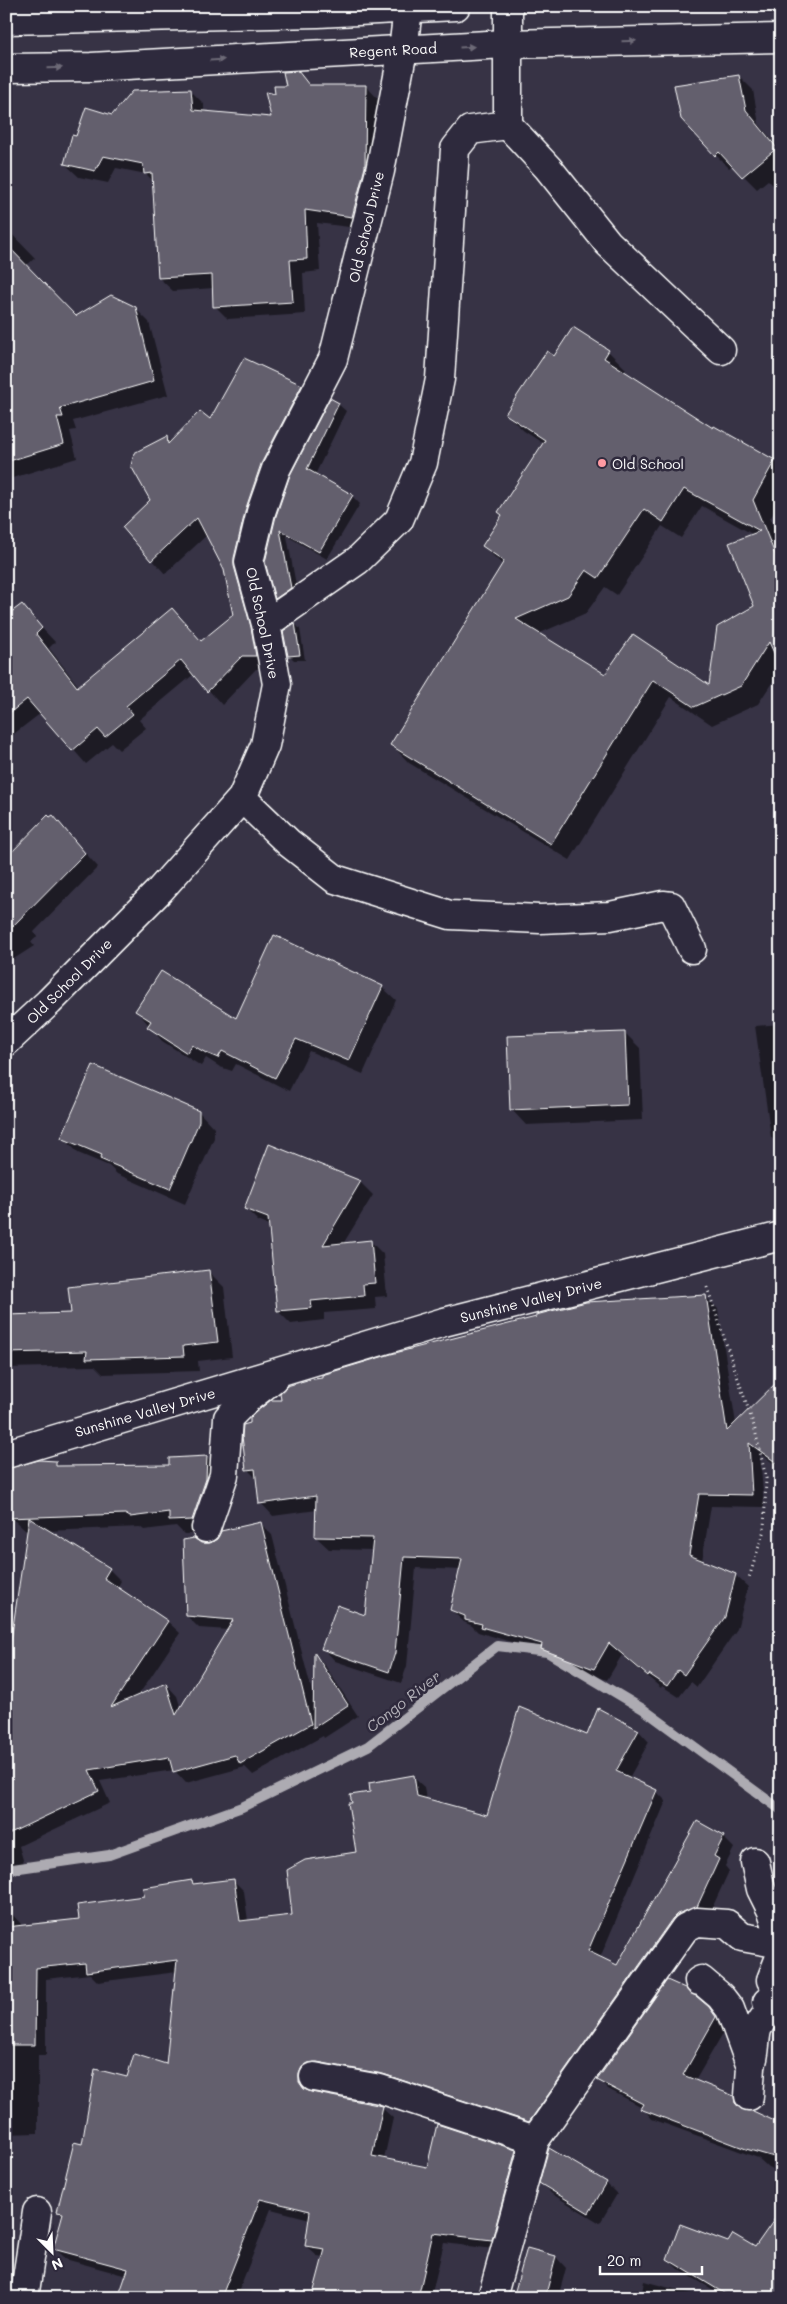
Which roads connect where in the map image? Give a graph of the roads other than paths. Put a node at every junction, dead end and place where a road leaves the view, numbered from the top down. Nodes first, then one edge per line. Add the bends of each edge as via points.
1 (456, 6) edge
2 (508, 6) edge
3 (408, 9) junction
4 (6, 20) edge
5 (781, 38) edge
6 (506, 44) junction
7 (404, 50) junction
8 (6, 68) edge
9 (508, 125) junction
10 (721, 350) dead end
11 (266, 624) junction
12 (242, 798) junction
13 (692, 949) dead end
14 (6, 1042) edge
15 (781, 1236) edge
16 (284, 1371) junction
17 (6, 1454) edge
18 (206, 1528) dead end
19 (755, 1862) dead end
20 (781, 1944) edge
21 (700, 1981) dead end
22 (751, 2067) junction
23 (314, 2077) dead end
24 (749, 2096) dead end
25 (535, 2140) junction
26 (37, 2212) dead end
27 (24, 2298) edge
28 (492, 2298) edge

1 - 3 street
2 - 6 street
3 - 4 street
3 - 7 street, Old School Drive
6 -> 5 street, Regent Road
7 -> 6 street, Regent Road
6 - 9 street
8 -> 7 street, Regent Road via 91,67
7 - 11 street, Old School Drive via 380,171 333,359 276,469 261,512 250,562
9 - 10 street via 548,168 608,243
9 - 11 street via 470,130 456,148 440,379 423,463 399,520 358,560
11 - 12 street, Old School Drive via 277,684 265,745
12 - 13 street via 289,843 335,879 369,891 450,915 490,917 610,916 663,904 671,906
12 - 14 street, Old School Drive via 153,897
15 - 16 street, Sunshine Valley Drive via 444,1322
16 - 17 street, Sunshine Valley Drive
16 - 18 street, Sunshine Valley Drive via 228,1418 224,1475
19 - 22 street via 761,1889 781,1938 780,1957 769,1991 772,2006 758,2027
20 - 25 street via 742,1937 727,1924 697,1922 685,1928
21 - 22 street via 720,1996 730,2009
22 - 24 street
23 - 25 street via 380,2089
25 - 28 street
26 - 27 street

